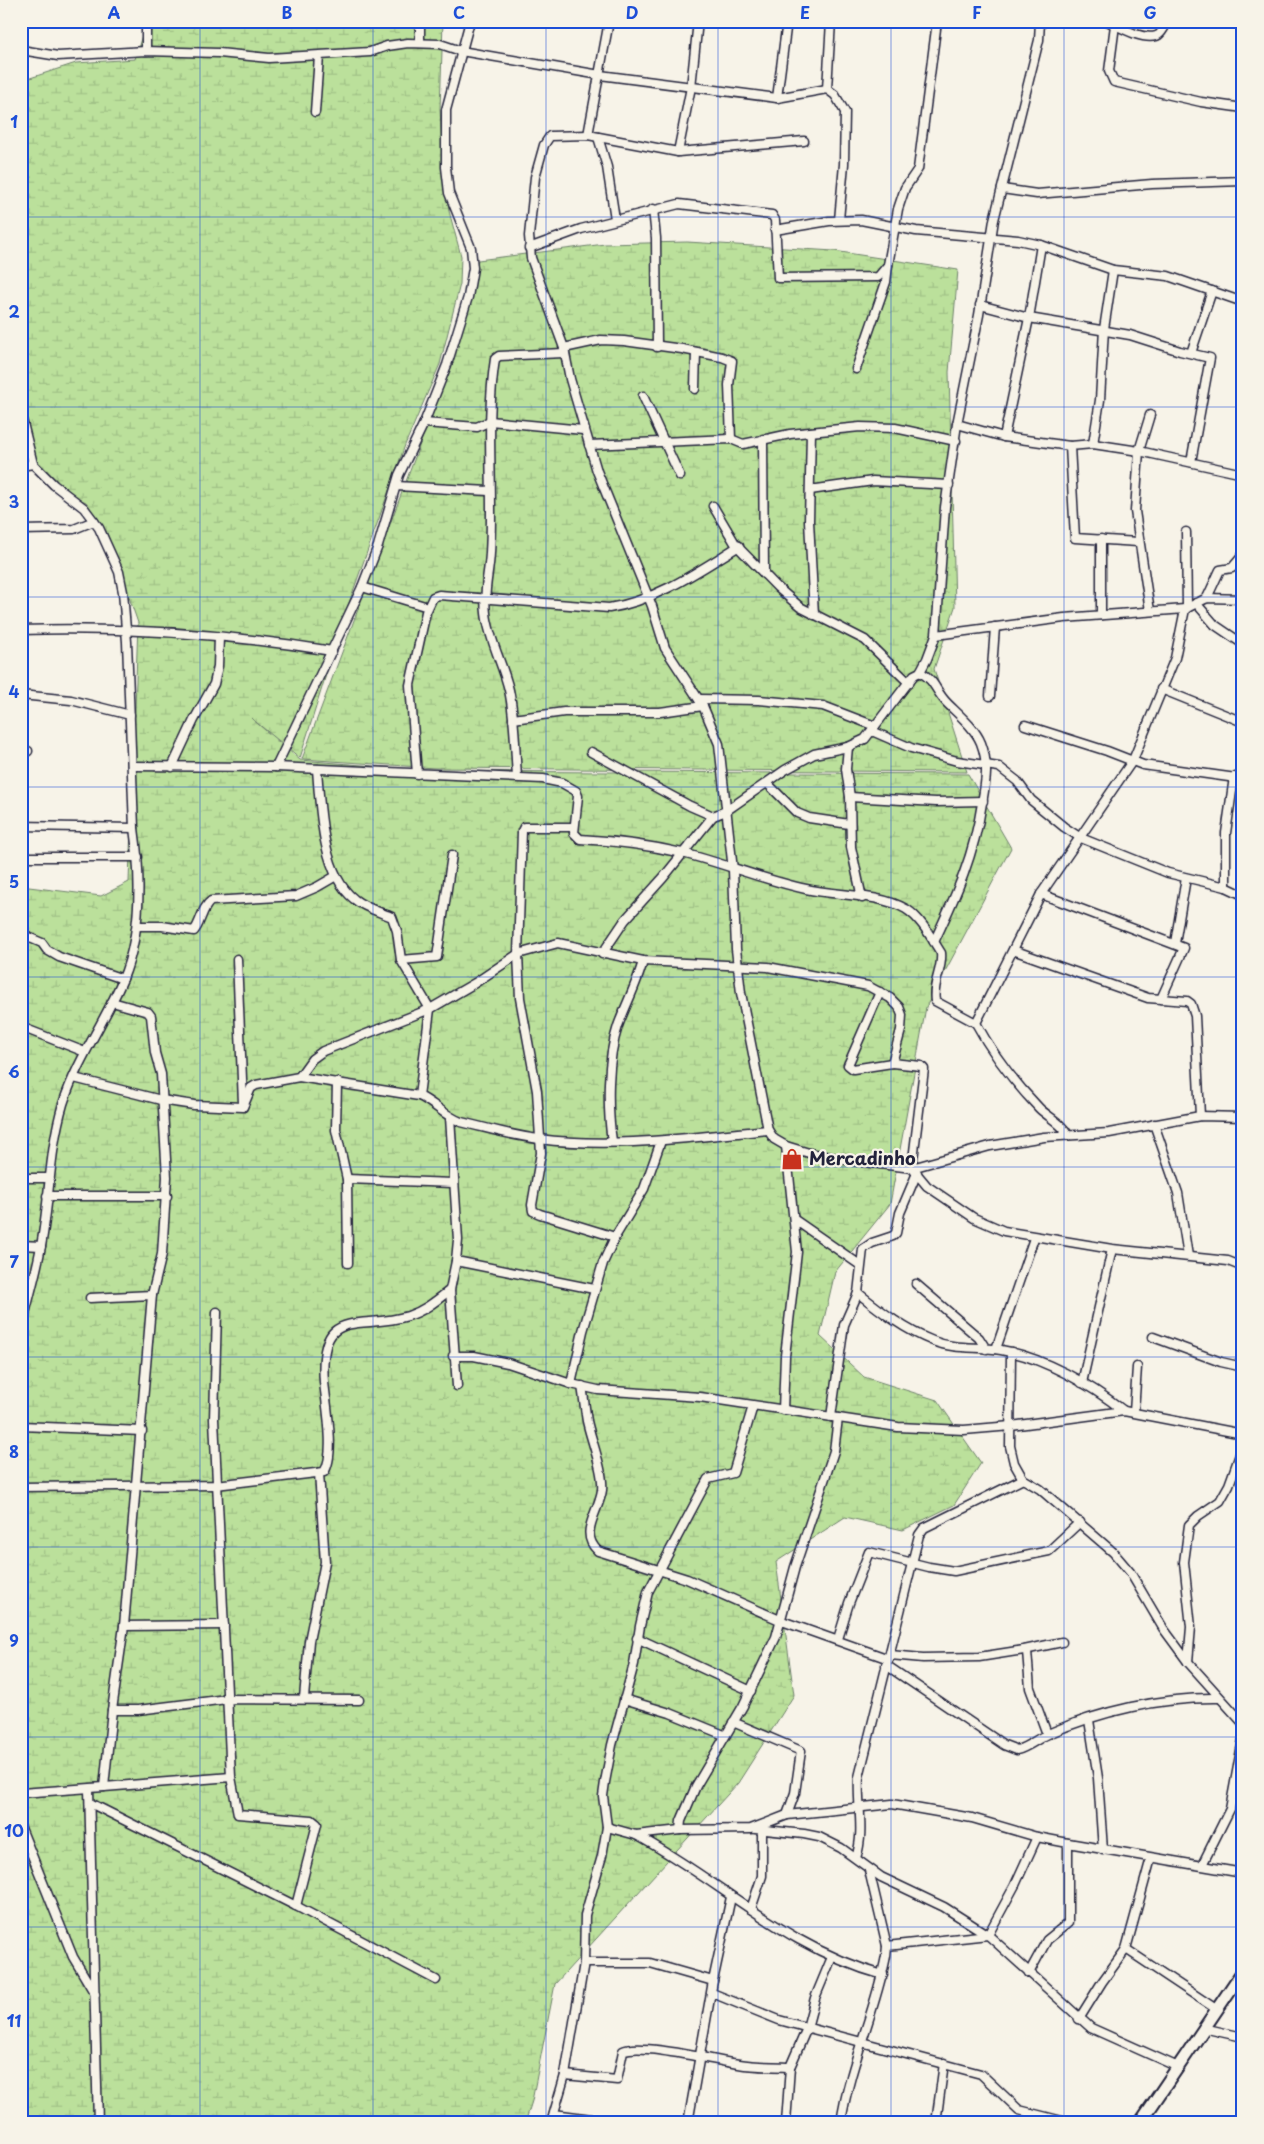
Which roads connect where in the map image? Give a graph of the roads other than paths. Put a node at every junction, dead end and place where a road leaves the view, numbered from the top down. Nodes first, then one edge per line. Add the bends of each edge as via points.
1 (146, 21) edge
2 (420, 21) edge
3 (470, 21) edge
4 (609, 21) edge
5 (698, 21) edge
6 (787, 21) edge
7 (831, 21) edge
8 (937, 21) edge
9 (1040, 21) edge
10 (1107, 21) edge
11 (1168, 21) edge
12 (1120, 24) edge
13 (420, 43) junction
14 (21, 50) edge
15 (146, 51) junction
16 (461, 51) junction
17 (319, 56) junction
18 (600, 75) junction
19 (691, 87) junction
20 (827, 90) junction
21 (777, 98) junction
22 (1242, 106) edge
23 (315, 112) dead end
24 (588, 135) junction
25 (598, 137) junction
26 (804, 142) dead end
27 (678, 152) junction
28 (1243, 181) edge
29 (1002, 189) junction
30 (653, 209) junction
31 (615, 219) junction
32 (839, 220) junction
33 (894, 228) junction
34 (775, 230) junction
35 (991, 237) junction
36 (1041, 245) junction
37 (530, 248) junction
38 (888, 266) junction
39 (1113, 270) junction
40 (878, 277) junction
41 (886, 282) junction
42 (1212, 292) junction
43 (1243, 302) edge
44 (980, 305) junction
45 (1029, 318) junction
46 (1104, 329) junction
47 (657, 347) junction
48 (564, 350) junction
49 (696, 352) junction
50 (1191, 353) junction
51 (856, 369) dead end
52 (695, 389) dead end
53 (643, 396) dead end
54 (21, 415) edge
55 (1150, 415) dead end
56 (490, 421) junction
57 (424, 424) junction
58 (957, 424) junction
59 (584, 430) junction
60 (811, 432) junction
61 (1004, 438) junction
62 (731, 439) junction
63 (763, 439) junction
64 (663, 440) junction
65 (956, 441) junction
66 (1093, 444) junction
67 (589, 445) junction
68 (1070, 446) junction
69 (1139, 451) junction
70 (1191, 462) junction
71 (33, 464) junction
72 (21, 466) edge
73 (1243, 474) edge
74 (680, 476) dead end
75 (949, 485) junction
76 (396, 486) junction
77 (810, 490) junction
78 (490, 491) junction
79 (713, 506) dead end
80 (94, 521) junction
81 (21, 530) edge
82 (1186, 532) dead end
83 (1101, 539) junction
84 (1138, 542) junction
85 (739, 546) junction
86 (1243, 556) edge
87 (764, 574) junction
88 (362, 588) junction
89 (647, 596) junction
90 (1207, 598) junction
91 (1243, 599) edge
92 (485, 600) junction
93 (1196, 603) junction
94 (428, 607) junction
95 (1186, 608) junction
96 (1150, 612) junction
97 (814, 615) junction
98 (1101, 615) junction
99 (995, 627) junction
100 (21, 630) edge
101 (126, 631) junction
102 (936, 635) junction
103 (218, 636) junction
104 (1243, 644) edge
105 (332, 651) junction
106 (920, 672) junction
107 (909, 683) junction
108 (1161, 689) junction
109 (21, 695) edge
110 (990, 696) dead end
111 (701, 703) junction
112 (130, 715) junction
113 (513, 719) junction
114 (1243, 722) edge
115 (1025, 725) dead end
116 (874, 728) junction
117 (848, 747) junction
118 (591, 752) dead end
119 (1133, 760) junction
120 (987, 765) junction
121 (132, 766) junction
122 (172, 767) junction
123 (276, 767) junction
124 (317, 769) junction
125 (417, 774) junction
126 (517, 777) junction
127 (1234, 777) junction
128 (1243, 780) edge
129 (767, 783) junction
130 (850, 796) junction
131 (983, 801) junction
132 (726, 811) junction
133 (713, 816) junction
134 (849, 824) junction
135 (21, 826) edge
136 (574, 827) junction
137 (134, 828) junction
138 (1081, 838) junction
139 (683, 853) junction
140 (452, 855) dead end
141 (21, 857) edge
142 (138, 857) junction
143 (733, 870) junction
144 (336, 876) junction
145 (1186, 878) junction
146 (1226, 887) junction
147 (1041, 894) junction
148 (1243, 895) edge
149 (862, 898) junction
150 (137, 926) junction
151 (21, 934) edge
152 (934, 942) junction
153 (1175, 943) junction
154 (1013, 950) junction
155 (518, 954) junction
156 (602, 954) junction
157 (237, 960) dead end
158 (402, 960) junction
159 (643, 961) junction
160 (738, 966) junction
161 (123, 979) junction
162 (880, 992) junction
163 (1161, 999) junction
164 (112, 1002) junction
165 (430, 1009) junction
166 (976, 1023) junction
167 (21, 1027) edge
168 (85, 1052) junction
169 (892, 1063) junction
170 (300, 1077) junction
171 (74, 1078) junction
172 (336, 1082) junction
173 (419, 1096) junction
174 (161, 1100) junction
175 (243, 1107) junction
176 (1200, 1116) junction
177 (450, 1117) junction
178 (1243, 1117) edge
179 (1154, 1124) junction
180 (768, 1130) junction
181 (1068, 1135) junction
182 (540, 1139) junction
183 (612, 1141) junction
184 (661, 1141) junction
185 (786, 1146) junction
186 (915, 1170) junction
187 (21, 1178) edge
188 (49, 1178) junction
189 (347, 1179) junction
190 (453, 1183) junction
191 (47, 1196) junction
192 (167, 1196) junction
193 (795, 1220) junction
194 (615, 1237) junction
195 (1034, 1238) junction
196 (21, 1245) edge
197 (41, 1246) junction
198 (1112, 1249) junction
199 (1243, 1254) edge
200 (1188, 1256) junction
201 (456, 1261) junction
202 (348, 1263) dead end
203 (860, 1265) junction
204 (1241, 1266) edge
205 (32, 1282) junction
206 (916, 1284) dead end
207 (21, 1289) edge
208 (594, 1289) junction
209 (450, 1290) junction
210 (858, 1294) junction
211 (152, 1295) junction
212 (90, 1298) dead end
213 (217, 1312) dead end
214 (21, 1331) edge
215 (1153, 1337) dead end
216 (986, 1349) junction
217 (996, 1349) junction
218 (1011, 1352) junction
219 (453, 1356) junction
220 (1137, 1367) dead end
221 (1243, 1367) edge
222 (1082, 1383) junction
223 (571, 1384) junction
224 (458, 1386) dead end
225 (582, 1386) junction
226 (753, 1406) junction
227 (783, 1410) junction
228 (1124, 1411) junction
229 (1134, 1412) junction
230 (834, 1417) junction
231 (21, 1426) edge
232 (1011, 1426) junction
233 (142, 1431) junction
234 (1243, 1434) edge
235 (1243, 1446) edge
236 (319, 1473) junction
237 (1023, 1479) junction
238 (216, 1485) junction
239 (21, 1487) edge
240 (138, 1488) junction
241 (1080, 1522) junction
242 (911, 1563) junction
243 (658, 1572) junction
244 (782, 1621) junction
245 (224, 1625) junction
246 (124, 1626) junction
247 (637, 1638) junction
248 (838, 1639) junction
249 (1062, 1642) dead end
250 (1024, 1650) junction
251 (888, 1660) junction
252 (1188, 1662) junction
253 (751, 1690) junction
254 (304, 1698) junction
255 (1219, 1698) junction
256 (227, 1699) junction
257 (624, 1699) junction
258 (359, 1700) dead end
259 (112, 1710) junction
260 (1089, 1720) junction
261 (733, 1722) junction
262 (1243, 1723) edge
263 (1047, 1734) junction
264 (724, 1735) junction
265 (1243, 1739) edge
266 (231, 1777) junction
267 (104, 1787) junction
268 (89, 1789) junction
269 (21, 1793) edge
270 (90, 1802) junction
271 (859, 1806) junction
272 (787, 1815) junction
273 (607, 1826) junction
274 (21, 1828) edge
275 (751, 1829) junction
276 (762, 1829) junction
277 (680, 1830) junction
278 (636, 1835) junction
279 (1037, 1837) junction
280 (1068, 1843) junction
281 (1103, 1850) junction
282 (856, 1858) junction
283 (1151, 1858) junction
284 (1202, 1865) junction
285 (869, 1870) junction
286 (1243, 1873) edge
287 (731, 1897) junction
288 (296, 1906) junction
289 (751, 1909) junction
290 (988, 1935) junction
291 (888, 1946) junction
292 (1126, 1949) junction
293 (832, 1957) junction
294 (584, 1963) junction
295 (1243, 1970) edge
296 (1029, 1973) junction
297 (882, 1975) junction
298 (436, 1980) dead end
299 (713, 1981) junction
300 (712, 1993) junction
301 (95, 1994) junction
302 (1216, 2009) junction
303 (1079, 2019) junction
304 (807, 2028) junction
305 (1203, 2028) junction
306 (1243, 2037) edge
307 (863, 2042) junction
308 (701, 2057) junction
309 (944, 2063) junction
310 (790, 2067) junction
311 (1178, 2067) junction
312 (564, 2076) junction
313 (554, 2114) junction
314 (1241, 2114) dead end
315 (98, 2123) edge
316 (551, 2123) edge
317 (622, 2123) edge
318 (688, 2123) edge
319 (786, 2123) edge
320 (841, 2123) edge
321 (936, 2123) edge
322 (1070, 2123) edge
323 (1140, 2123) edge
324 (1237, 2123) edge

1 - 15 street
2 - 13 street
3 - 16 street
4 - 18 street
5 - 19 street
6 - 21 street
7 - 20 street
8 - 33 street via 918,169 905,188
9 - 29 street via 1039,40
10 - 12 street
11 - 12 street via 1155,37 1137,34
12 - 22 street via 1109,71 1114,82 1201,102
13 - 16 street via 440,44
13 - 17 street via 387,46 370,52
14 - 15 street via 58,56
15 - 17 street via 269,58
16 - 18 street
16 - 57 street via 446,110 446,167 449,193 471,248 473,268 468,297 452,348
17 - 23 street
18 - 19 street
18 - 24 street
19 - 21 street
19 - 27 street
20 - 21 street
20 - 32 street via 835,95 845,112
24 - 25 street
24 - 37 street via 560,134 546,140 535,177 530,212
25 - 27 street
25 - 31 street via 607,166
26 - 27 street
28 - 29 street via 1152,184 1037,194
29 - 35 street
30 - 31 street
30 - 34 street via 679,204 763,212 772,215
30 - 47 street
31 - 37 street
32 - 33 street via 861,220
32 - 34 street
33 - 35 street
33 - 38 street
34 - 40 street via 778,278
35 - 36 street
35 - 44 street
36 - 39 street
36 - 45 street
37 - 48 street via 536,274
38 - 40 street
38 - 41 street
39 - 42 street via 1168,276
39 - 46 street
40 - 41 street
41 - 51 street
42 - 43 street
42 - 50 street
44 - 45 street
44 - 58 street
45 - 46 street
45 - 61 street
46 - 50 street
46 - 66 street via 1100,400
47 - 48 street via 601,340
47 - 49 street
48 - 56 street via 496,358
48 - 59 street
49 - 52 street
49 - 62 street via 732,361 729,385
50 - 70 street via 1210,358
53 - 64 street
54 - 71 street
55 - 69 street
56 - 57 street via 477,428
56 - 59 street
56 - 78 street
57 - 76 street
58 - 61 street
58 - 65 street
59 - 67 street
60 - 63 street
60 - 65 street via 860,427 894,428
60 - 77 street
61 - 68 street
62 - 63 street via 743,444
62 - 64 street
63 - 87 street
64 - 67 street
64 - 74 street
65 - 75 street
66 - 68 street
66 - 69 street
67 - 89 street
68 - 83 street via 1075,538
69 - 70 street
69 - 84 street via 1135,511
70 - 73 street
71 - 72 street
71 - 80 street via 84,508
75 - 77 street via 873,481
75 - 102 street
76 - 78 street
76 - 88 street
77 - 97 street
78 - 92 street via 490,554
79 - 85 street
80 - 81 street via 74,529
80 - 101 street via 119,572
82 - 95 street
83 - 84 street
83 - 98 street
84 - 96 street
85 - 87 street
85 - 89 street via 682,580
86 - 90 street via 1232,568 1220,570
87 - 97 street via 800,607
88 - 94 street
88 - 105 street
89 - 92 street via 624,606 609,608
89 - 111 street via 665,648
90 - 91 street
90 - 93 street
92 - 94 street via 439,595 433,597
92 - 113 street via 492,641 509,689
93 - 95 street
93 - 104 street via 1215,625
94 - 125 street via 410,685
95 - 96 street
95 - 108 street via 1175,658
96 - 98 street
97 - 107 street via 865,640
98 - 99 street
99 - 102 street
99 - 110 street
100 - 101 street
101 - 103 street
101 - 112 street
102 - 106 street
103 - 105 street
103 - 122 street via 217,676
105 - 123 street
106 - 107 street
106 - 120 street via 931,678 945,701 973,730
107 - 116 street
108 - 114 street
108 - 119 street
109 - 112 street via 71,700
111 - 113 street via 660,712 564,712
111 - 116 street via 759,700 823,706
111 - 132 street via 719,744
112 - 121 street
113 - 126 street
115 - 119 street
116 - 117 street via 859,743
116 - 120 street via 911,748 956,762
117 - 129 street via 814,754
117 - 130 street via 846,769
118 - 133 street
119 - 127 street via 1154,767
119 - 138 street
120 - 131 street
120 - 138 street via 999,767 1017,781 1038,806
121 - 122 street
121 - 137 street
122 - 123 street
123 - 124 street
124 - 125 street
124 - 144 street via 321,812
125 - 126 street
126 - 136 street via 543,779 573,788 578,796
127 - 128 street
127 - 146 street via 1226,833
129 - 132 street
129 - 134 street via 797,813
130 - 131 street via 936,802
130 - 134 street
131 - 152 street via 971,856
132 - 133 street
132 - 143 street
133 - 139 street
134 - 149 street via 854,868
135 - 137 street
136 - 139 street via 576,837 580,839 639,844
136 - 155 street via 524,827
137 - 142 street
138 - 145 street
138 - 147 street
139 - 143 street
139 - 156 street via 625,920
140 - 158 street via 437,958
141 - 142 street
142 - 150 street
143 - 149 street via 799,888
143 - 160 street
144 - 150 street via 296,896 211,901 194,931
144 - 158 street via 354,899 392,917
145 - 146 street
145 - 153 street
146 - 148 street
147 - 153 street
147 - 154 street
149 - 152 street via 895,904 906,910 914,915
150 - 161 street
151 - 161 street via 42,943 59,957
152 - 166 street via 942,960 933,990 935,1001
153 - 163 street via 1184,948 1184,952
154 - 163 street via 1148,998
154 - 166 street
155 - 156 street via 558,943
155 - 165 street
155 - 182 street via 524,1022 537,1091
156 - 159 street
157 - 175 street
158 - 165 street
159 - 160 street
159 - 183 street via 617,1029 608,1096
160 - 162 street via 806,973 868,986
160 - 180 street
161 - 164 street
162 - 169 street via 899,1007 902,1015
162 - 169 street via 848,1065 853,1068
163 - 176 street via 1187,1001 1193,1009
164 - 168 street
164 - 174 street via 150,1013 154,1053 161,1074
165 - 170 street via 323,1051 312,1059
165 - 173 street
166 - 181 street via 1024,1091
167 - 168 street
168 - 171 street
169 - 186 street via 921,1066 924,1070
170 - 172 street
170 - 175 street via 256,1085 251,1088
171 - 174 street
171 - 188 street via 56,1130
172 - 173 street
172 - 189 street via 336,1130
173 - 177 street
174 - 175 street via 194,1106
174 - 192 street
176 - 178 street
176 - 179 street
177 - 182 street
177 - 190 street
179 - 181 street via 1109,1133
179 - 200 street via 1178,1193
180 - 184 street
180 - 185 street via 774,1139
181 - 186 street via 990,1146
182 - 183 street
182 - 194 street via 533,1211
183 - 184 street
184 - 194 street via 644,1189
185 - 186 street via 839,1159
185 - 193 street
186 - 195 street via 927,1186 974,1218 1004,1231
186 - 203 street via 896,1232 889,1238 865,1246
187 - 188 street
188 - 191 street
189 - 190 street
189 - 202 street
190 - 201 street via 458,1240
191 - 192 street
191 - 197 street
192 - 211 street via 162,1254
193 - 203 street
193 - 227 street via 796,1267 785,1356
194 - 208 street
195 - 198 street
195 - 217 street
196 - 197 street
197 - 205 street
198 - 200 street
198 - 222 street
199 - 204 street
200 - 204 street via 1228,1261
201 - 208 street
201 - 209 street
203 - 210 street
205 - 207 street
205 - 214 street
206 - 216 street via 978,1338
208 - 223 street
209 - 219 street
209 - 236 street via 420,1311 406,1316 348,1323 330,1337 325,1349 324,1378 330,1458 324,1472
210 - 216 street via 911,1331 934,1341
210 - 230 street via 844,1325
211 - 212 street
211 - 233 street
213 - 238 street via 214,1389
215 - 221 street
216 - 217 street
217 - 218 street
218 - 222 street
218 - 232 street
219 - 223 street via 474,1356 508,1363
219 - 224 street
220 - 229 street
222 - 228 street
223 - 225 street
225 - 226 street via 700,1397
225 - 243 street via 602,1489 590,1524 591,1545 598,1551
226 - 227 street
226 - 243 street via 733,1473 708,1480
227 - 230 street
228 - 229 street
228 - 232 street
229 - 234 street
230 - 232 street via 935,1430
230 - 244 street via 834,1451 795,1567
231 - 233 street
232 - 237 street via 1010,1446 1014,1463
233 - 240 street
235 - 252 street via 1220,1501 1189,1525 1184,1562 1191,1627
236 - 238 street
236 - 254 street via 325,1562 308,1650
237 - 241 street
237 - 242 street via 924,1528
238 - 240 street
238 - 245 street
239 - 240 street
240 - 246 street
241 - 242 street via 1040,1554 954,1571
241 - 252 street via 1130,1572 1163,1628
242 - 248 street via 872,1552 867,1554
242 - 251 street
243 - 244 street via 688,1580
243 - 247 street via 648,1592
244 - 248 street
244 - 253 street
245 - 246 street
245 - 256 street
246 - 259 street
247 - 253 street
247 - 257 street
248 - 251 street
249 - 250 street
250 - 251 street via 978,1657
250 - 263 street via 1027,1652 1030,1688
251 - 263 street via 1012,1749 1023,1748
251 - 271 street via 859,1778
252 - 255 street
253 - 261 street
254 - 256 street
254 - 258 street
255 - 260 street via 1189,1698
255 - 262 street
256 - 259 street
256 - 266 street
257 - 264 street via 670,1712
257 - 273 street via 605,1782
259 - 267 street
260 - 263 street
260 - 281 street via 1098,1778
261 - 264 street
261 - 272 street via 802,1751 795,1793
264 - 277 street via 696,1786
265 - 284 street via 1230,1809
266 - 267 street
266 - 288 street via 238,1814 312,1820 317,1824
267 - 268 street
268 - 269 street
268 - 270 street
270 - 288 street
270 - 301 street
271 - 272 street
271 - 279 street via 892,1804 916,1807 972,1818
271 - 282 street via 862,1830
272 - 275 street
273 - 278 street
273 - 294 street via 585,1916
274 - 301 street via 73,1957
275 - 276 street
275 - 277 street
276 - 282 street via 818,1837
276 - 289 street via 762,1876
277 - 278 street
278 - 287 street via 691,1867
279 - 280 street
279 - 290 street
280 - 281 street
280 - 296 street via 1068,1924 1047,1940
281 - 283 street
282 - 285 street
283 - 284 street
283 - 292 street
284 - 286 street
285 - 290 street via 944,1907
285 - 291 street
287 - 289 street
287 - 299 street
288 - 298 street
289 - 293 street via 807,1946
290 - 291 street
290 - 296 street
291 - 297 street
292 - 302 street
292 - 303 street
293 - 297 street
293 - 304 street
294 - 299 street via 650,1963
294 - 312 street
295 - 302 main road
296 - 303 street
297 - 307 street
299 - 300 street
300 - 304 street
300 - 308 street
301 - 315 street
302 - 305 main road
303 - 311 street via 1090,2028
304 - 307 street
304 - 310 street
305 - 306 street
305 - 311 main road
307 - 309 street
307 - 320 street via 850,2079
308 - 310 street via 741,2065
308 - 312 street via 626,2049 617,2080
308 - 318 street
309 - 321 street
309 - 322 street via 981,2074 1019,2110
310 - 319 street
311 - 323 main road
312 - 313 street
313 - 316 street
313 - 317 street
314 - 324 street

